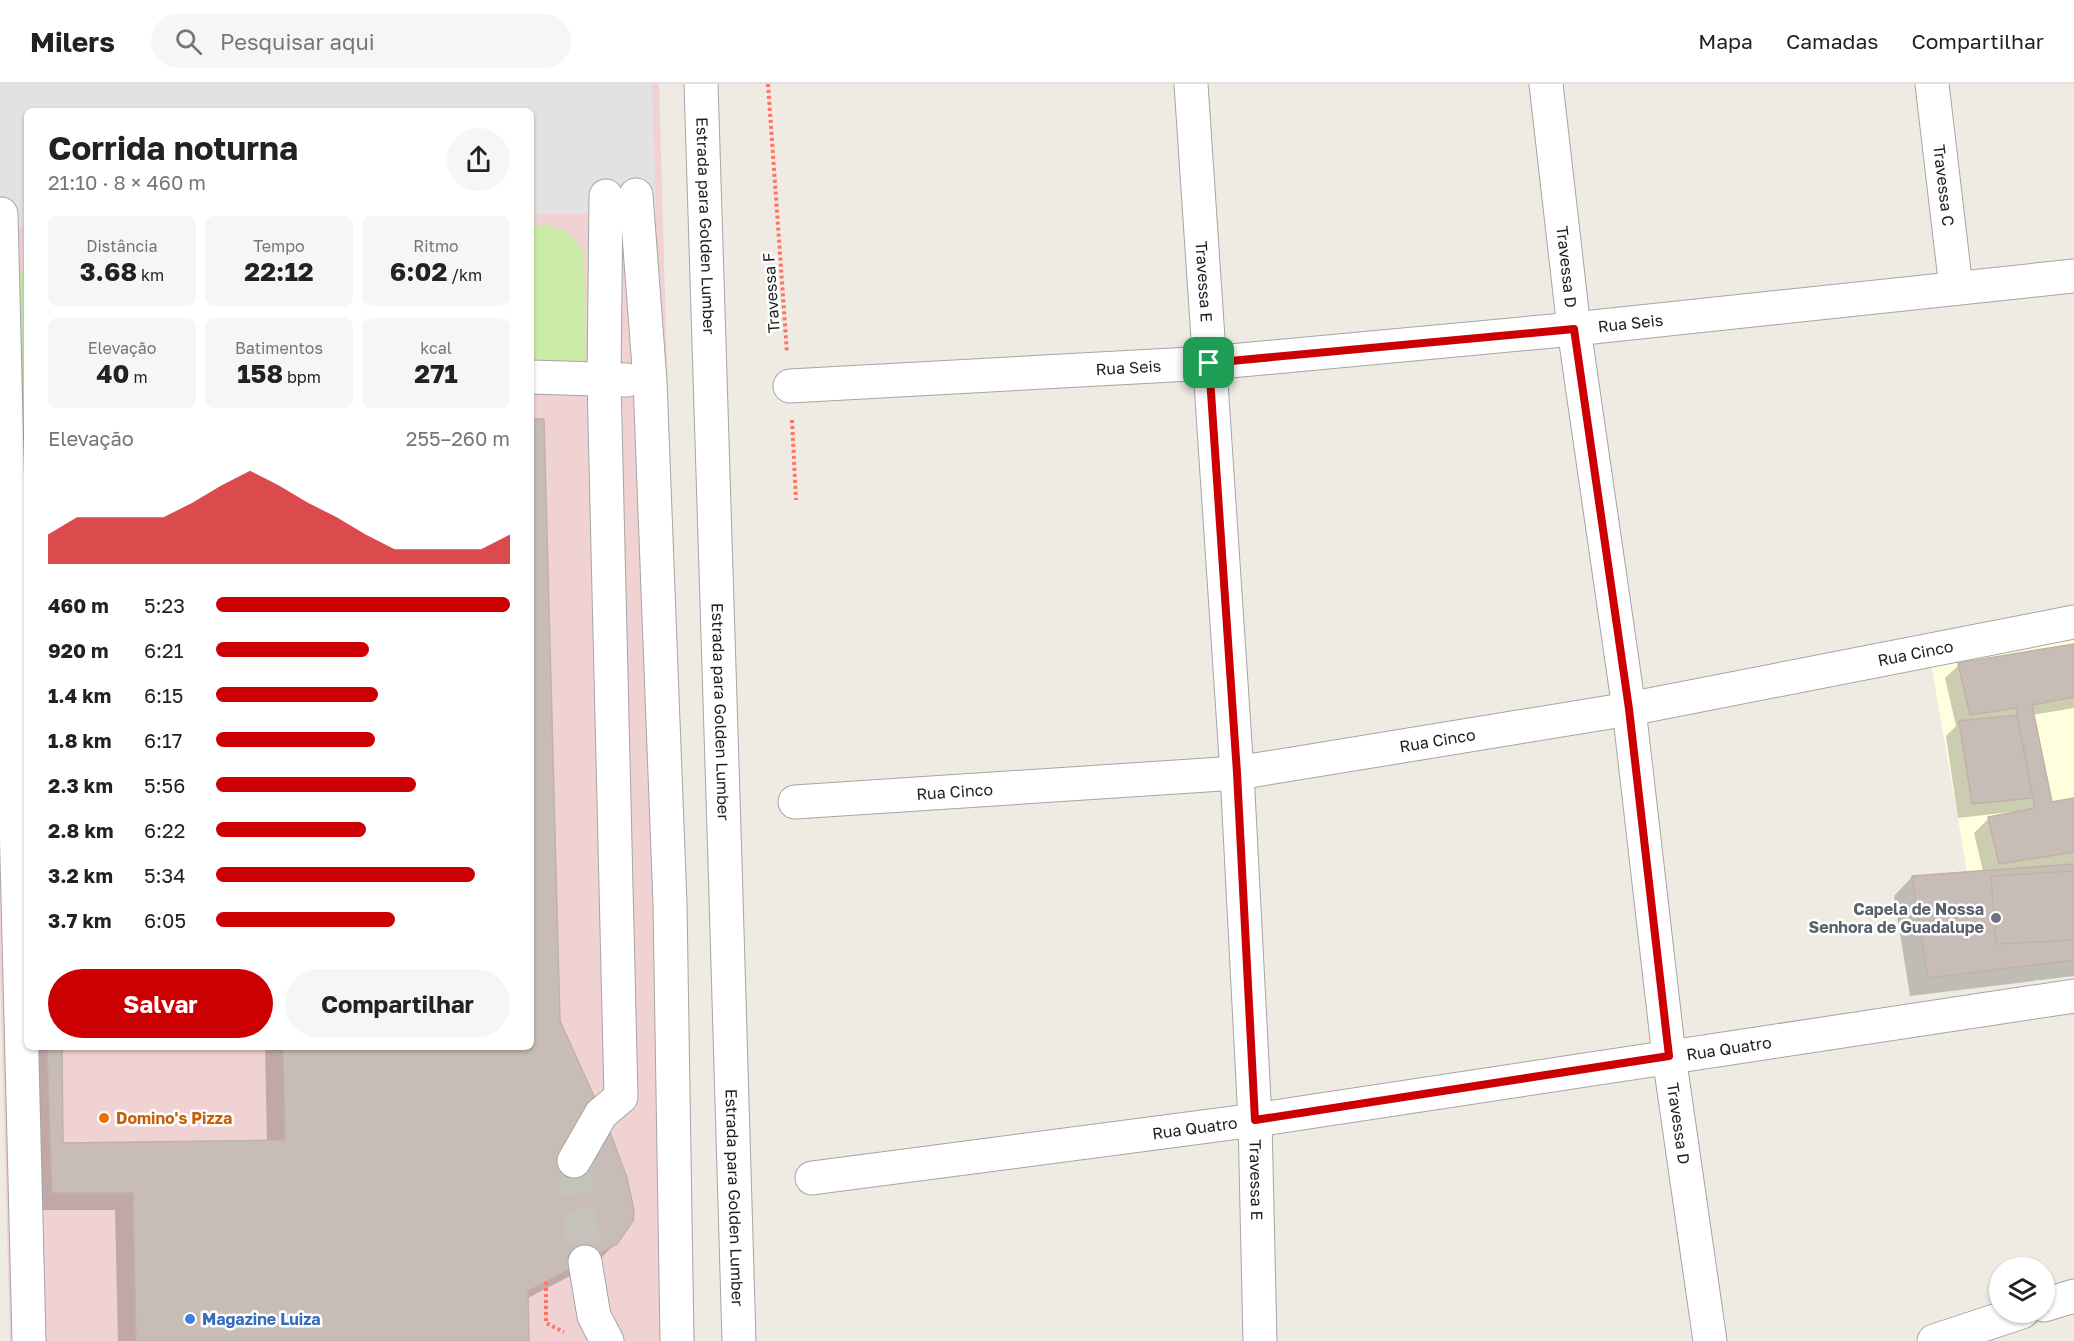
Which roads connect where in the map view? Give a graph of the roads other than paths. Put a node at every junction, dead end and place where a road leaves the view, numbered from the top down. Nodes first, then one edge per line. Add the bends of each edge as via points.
1 (701, 84) edge
2 (1191, 84) edge
3 (1546, 84) edge
4 (1932, 84) edge
5 (2, 214) dead end
6 (2074, 276) edge
7 (1956, 288) junction
8 (1574, 329) junction
9 (1209, 363) junction
10 (534, 376) edge
11 (604, 380) junction
12 (650, 381) junction
13 (790, 386) road end
14 (2074, 622) edge
15 (1629, 709) junction
16 (1237, 773) junction
17 (795, 802) dead end
18 (2074, 996) edge
19 (1669, 1056) junction
20 (1255, 1120) junction
21 (574, 1161) tunnel mouth
22 (812, 1178) dead end
23 (585, 1262) tunnel mouth
24 (2074, 1296) edge
25 (2055, 1302) edge
26 (1989, 1323) edge
27 (29, 1341) edge
28 (607, 1341) edge
29 (677, 1341) edge
30 (739, 1341) edge
31 (1260, 1341) edge
32 (1710, 1341) edge
33 (1934, 1341) edge

1 - 30 street, Estrada para Golden Lumber
2 - 9 street, Travessa E
3 - 8 street, Travessa D
4 - 7 street, Travessa C
5 - 27 street
6 - 7 street, Rua Seis
7 - 8 street, Rua Seis
8 - 9 street, Rua Seis
8 - 15 street, Travessa D
9 - 13 street, Rua Seis
9 - 16 street, Travessa E
10 - 11 street
11 - 12 street
11 - 12 street via 621,196
11 - 21 street via 621,1097 602,1114
12 - 29 street via 670,904
14 - 15 street, Rua Cinco
15 - 16 street, Rua Cinco
15 - 19 street, Travessa D
16 - 17 street, Rua Cinco
16 - 20 street, Travessa E
18 - 19 street, Rua Quatro
19 - 20 street, Rua Quatro
19 - 32 street, Travessa D
20 - 22 street, Rua Quatro
20 - 31 street, Travessa E
23 - 28 street via 594,1316
24 - 25 street
26 - 33 street

